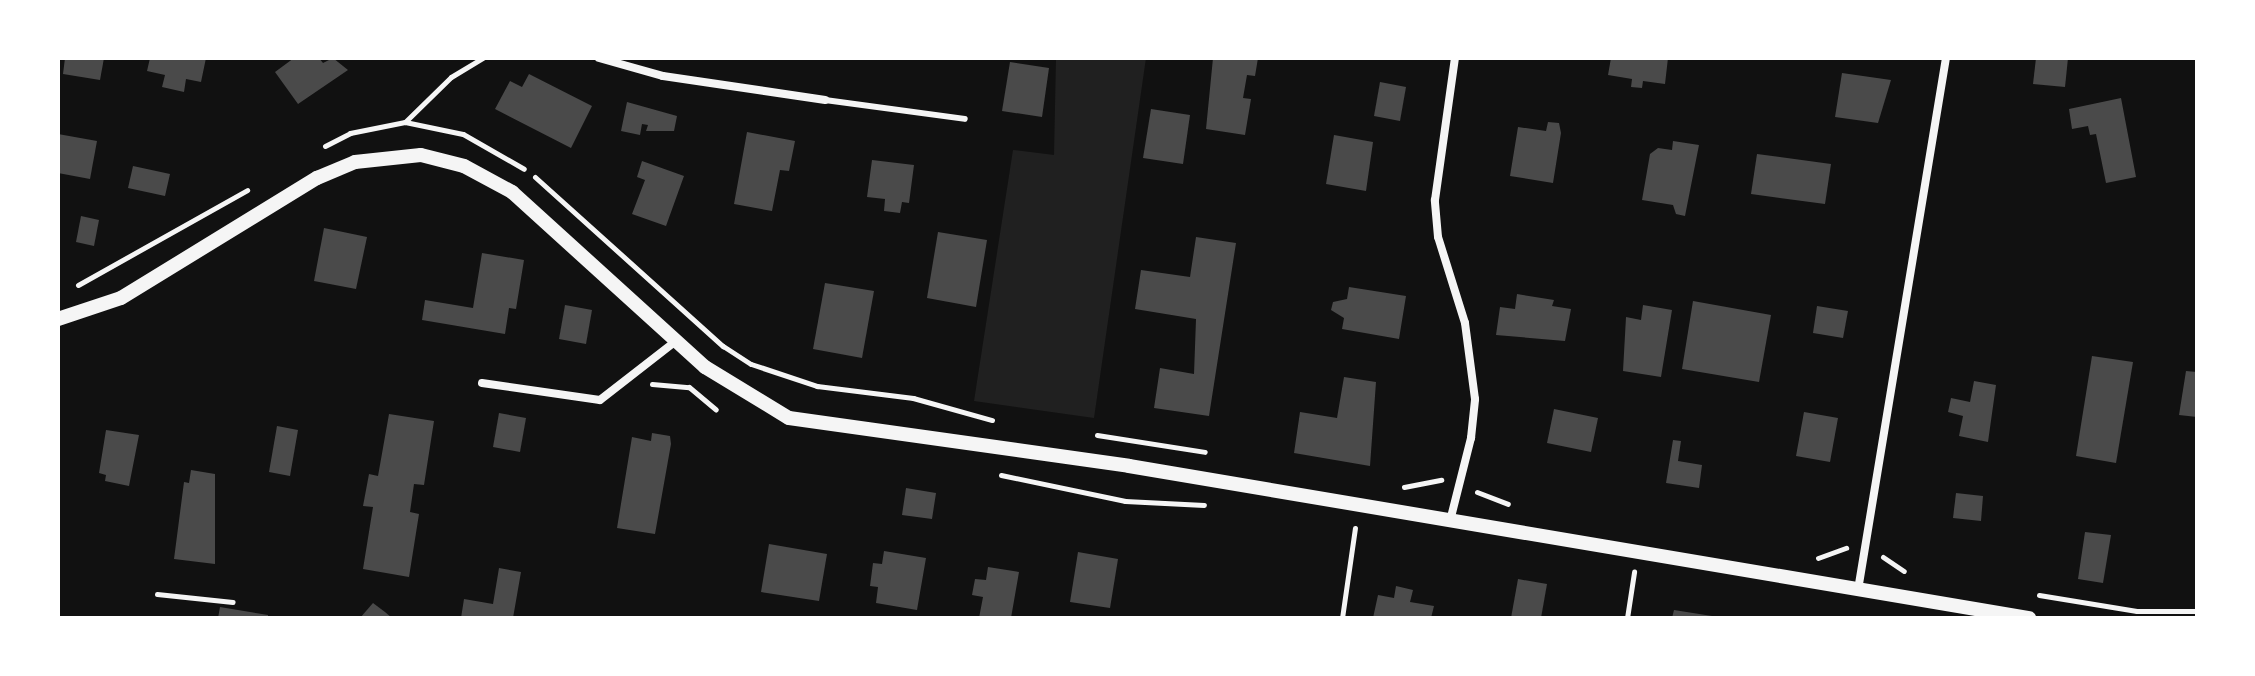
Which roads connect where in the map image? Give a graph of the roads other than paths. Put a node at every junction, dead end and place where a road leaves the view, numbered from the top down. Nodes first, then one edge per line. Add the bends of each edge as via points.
1 (599, 58) edge
2 (1455, 58) edge
3 (1946, 58) edge
4 (825, 100) joint
5 (965, 119) dead end
6 (58, 319) edge
7 (677, 340) junction
8 (482, 383) dead end
9 (1450, 521) junction
10 (1858, 590) junction
11 (2029, 618) edge

1 - 4 street via 663,76
2 - 9 street via 1435,200 1438,237 1465,323 1475,399
3 - 10 street
4 - 5 lane
6 - 7 street via 121,298 317,178 355,162 421,155 464,166 512,192
7 - 8 street via 600,400
7 - 9 street via 734,389 789,418 1129,466
9 - 10 street
10 - 11 street

